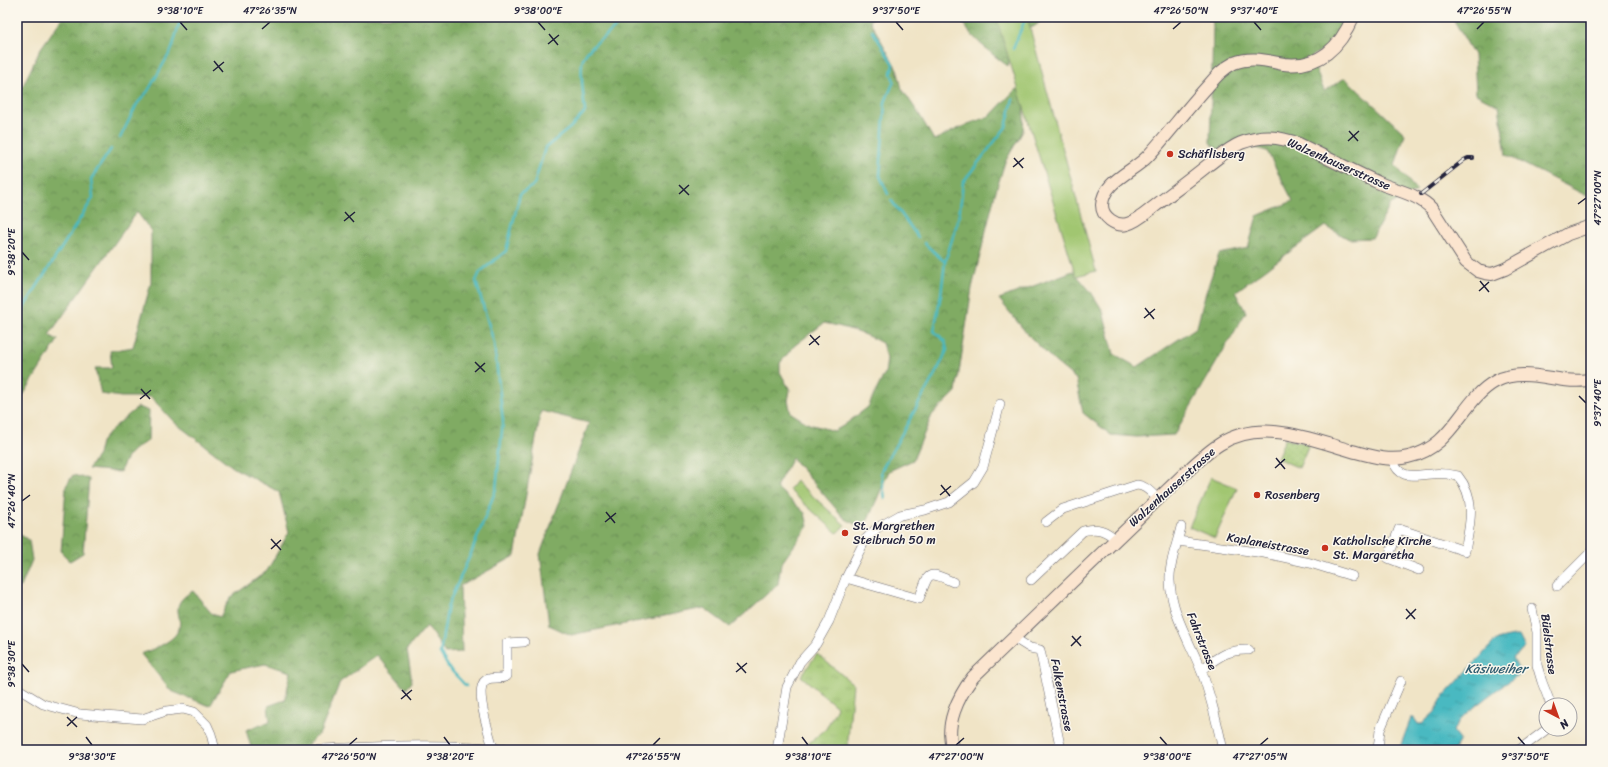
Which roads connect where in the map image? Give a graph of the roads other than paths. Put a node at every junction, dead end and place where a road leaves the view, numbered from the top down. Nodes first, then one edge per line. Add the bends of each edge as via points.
1 (1353, 17) edge
2 (1591, 226) edge
3 (1591, 379) edge
4 (1000, 404) dead end
5 (1392, 459) junction
6 (1158, 499) junction
7 (1046, 522) dead end
8 (1180, 527) dead end
9 (1116, 540) junction
10 (1178, 541) junction
11 (1591, 552) edge
12 (1419, 570) dead end
13 (1352, 576) dead end
14 (846, 578) junction
15 (1031, 580) dead end
16 (953, 582) dead end
17 (1557, 586) dead end
18 (1532, 609) dead end
19 (1014, 638) junction
20 (524, 642) dead end
21 (1249, 650) dead end
22 (1201, 670) junction
23 (1401, 681) dead end
24 (17, 688) edge
25 (1548, 697) edge
26 (1538, 736) edge
27 (494, 748) junction
28 (324, 749) edge
29 (215, 750) edge
30 (292, 750) edge
31 (511, 750) edge
32 (776, 750) edge
33 (953, 750) edge
34 (1061, 750) edge
35 (1223, 750) edge
36 (1378, 750) edge
37 (1519, 750) edge

1 - 2 street, Walzenhauserstrasse via 1335,48 1311,62 1298,65 1249,59 1221,71 1147,158 1107,190 1102,198 1105,216 1117,224 1127,224 1239,144 1256,138 1270,137 1299,144 1380,184 1417,196 1432,209 1466,262 1485,273 1492,274 1505,269 1568,234
3 - 5 street, Walzenhauserstrasse via 1571,381 1520,375 1497,381 1476,398 1443,438 1433,446 1407,458
4 - 14 street via 983,467 974,482 949,502 925,510 900,514 878,528 865,540
5 - 6 street, Walzenhauserstrasse via 1285,433 1250,432 1221,443 1202,457
5 - 12 street via 1397,469 1407,476 1458,476 1469,494 1471,520 1466,551 1399,529 1388,558
6 - 7 street via 1147,488 1137,485 1062,509
6 - 9 street, Walzenhauserstrasse
8 - 10 street, Fahrstrasse
9 - 15 street via 1103,530 1083,531
9 - 19 street, Walzenhauserstrasse
10 - 13 street, Kaplaneistrasse via 1264,553
10 - 22 street, Fahrstrasse via 1170,570 1171,592 1179,619
11 - 17 street
14 - 16 street via 919,600 930,575 937,575
14 - 32 street via 829,621 816,644 800,662 787,687
18 - 25 street, Büelstrasse via 1537,626 1537,665
19 - 33 street, Walzenhauserstrasse via 973,677 963,691 952,719 950,737
19 - 34 street, Falkenstrasse via 1030,648 1040,650
20 - 27 street via 506,643 507,676 490,678 481,686 481,701
21 - 22 street via 1229,651
22 - 35 street, Fahrstrasse via 1211,698
23 - 36 street via 1380,730
24 - 29 street via 43,704 80,714 142,719 166,711 183,709 194,712 207,725
26 - 37 street
27 - 28 street via 406,746
27 - 31 street
28 - 30 street

